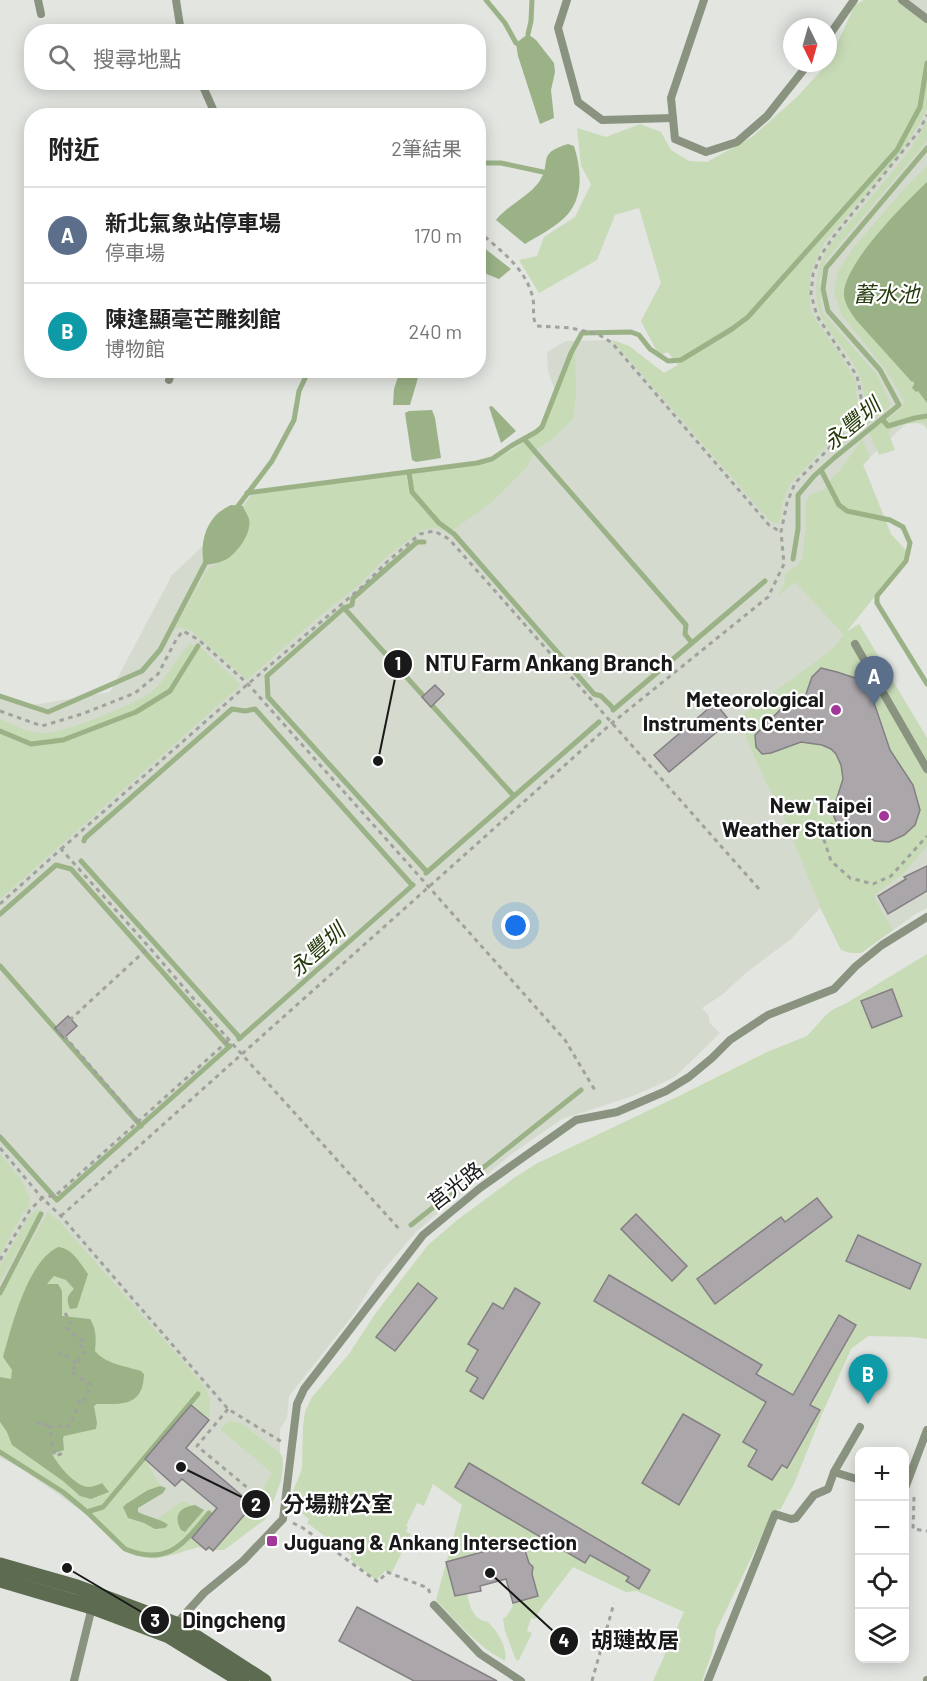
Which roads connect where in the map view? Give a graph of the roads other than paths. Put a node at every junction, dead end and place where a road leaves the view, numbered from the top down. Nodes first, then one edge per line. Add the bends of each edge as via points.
1 (38, 0) edge
2 (176, 0) edge
3 (567, 0) edge
4 (704, 0) edge
5 (855, 0) edge
6 (902, 0) edge
7 (41, 14) dead end
8 (927, 19) edge
9 (180, 24) edge
10 (837, 25) edge
11 (802, 72) edge
12 (205, 90) edge
13 (212, 108) edge
14 (673, 118) junction
15 (855, 644) dead end
16 (927, 769) edge
17 (927, 917) edge
18 (860, 1427) dead end
19 (927, 1430) edge
20 (834, 1472) junction
21 (855, 1478) edge
22 (909, 1479) edge
23 (0, 1565) edge
24 (0, 1580) edge
25 (434, 1605) road end
26 (92, 1607) junction
27 (172, 1630) junction
28 (74, 1681) edge
29 (242, 1681) edge
30 (264, 1681) edge
31 (521, 1681) edge
32 (708, 1681) edge

1 - 7 lane
2 - 9 lane
3 - 14 lane via 558,28 578,102 602,120
4 - 14 lane via 670,98
5 - 10 lane
6 - 8 lane
11 - 14 lane via 767,116 737,142 706,152 675,139
12 - 13 lane
15 - 16 lane
17 - 27 lane, 莒光路 via 882,945 834,989 768,1015 674,1086 617,1112 576,1120 480,1188 423,1235 304,1389 297,1404 283,1519 243,1561 204,1593
18 - 20 lane
19 - 22 lane
20 - 21 lane
20 - 32 lane via 828,1489 814,1495 796,1518 775,1514
23 - 27 main road via 77,1587
24 - 26 main road
25 - 31 lane via 480,1654
26 - 27 main road
26 - 28 lane
27 - 29 main road
27 - 30 main road

